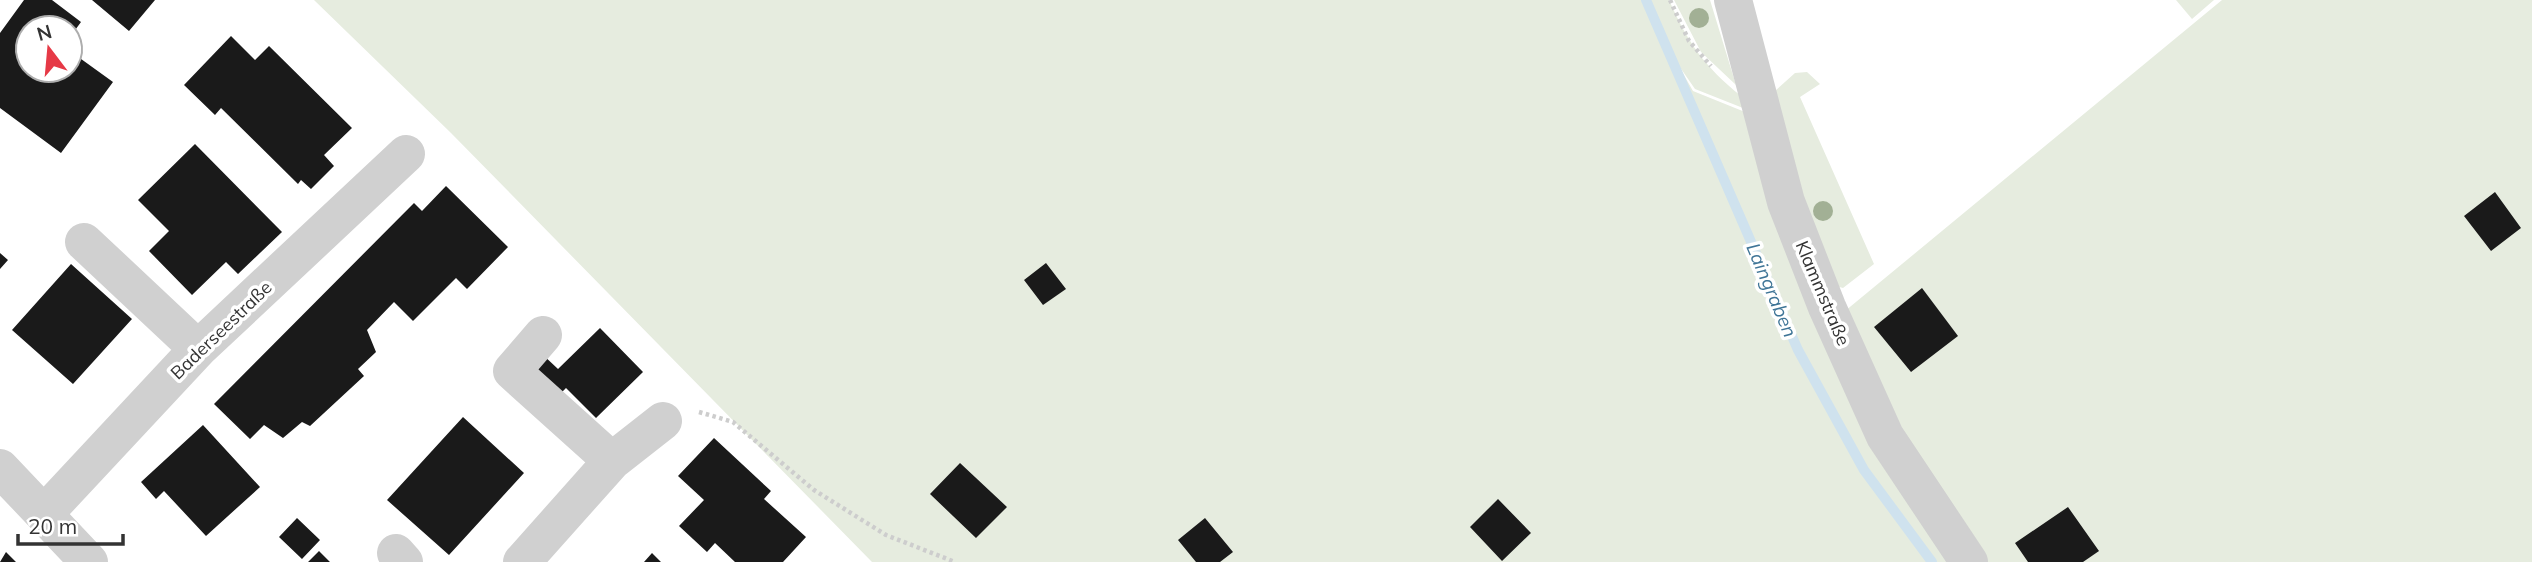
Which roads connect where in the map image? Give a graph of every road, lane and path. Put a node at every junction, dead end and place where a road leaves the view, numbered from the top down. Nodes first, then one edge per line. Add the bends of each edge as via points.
1 (1732, 0) edge
2 (406, 155) dead end
3 (84, 242) dead end
4 (543, 335) dead end
5 (198, 349) junction
6 (663, 421) joint
7 (612, 461) junction
8 (0, 468) edge
9 (44, 513) junction
10 (89, 562) edge
11 (522, 562) edge
12 (955, 562) edge
13 (1969, 562) edge

1 - 13 street, Klammstraße via 1786,202 1827,307 1885,436
2 - 5 street, Baderseestraße
3 - 5 street
4 - 7 street via 512,371
5 - 9 street, Baderseestraße
6 - 7 street
6 - 12 path via 696,411 733,422 814,490 886,535
7 - 11 street
8 - 9 street
9 - 10 street

